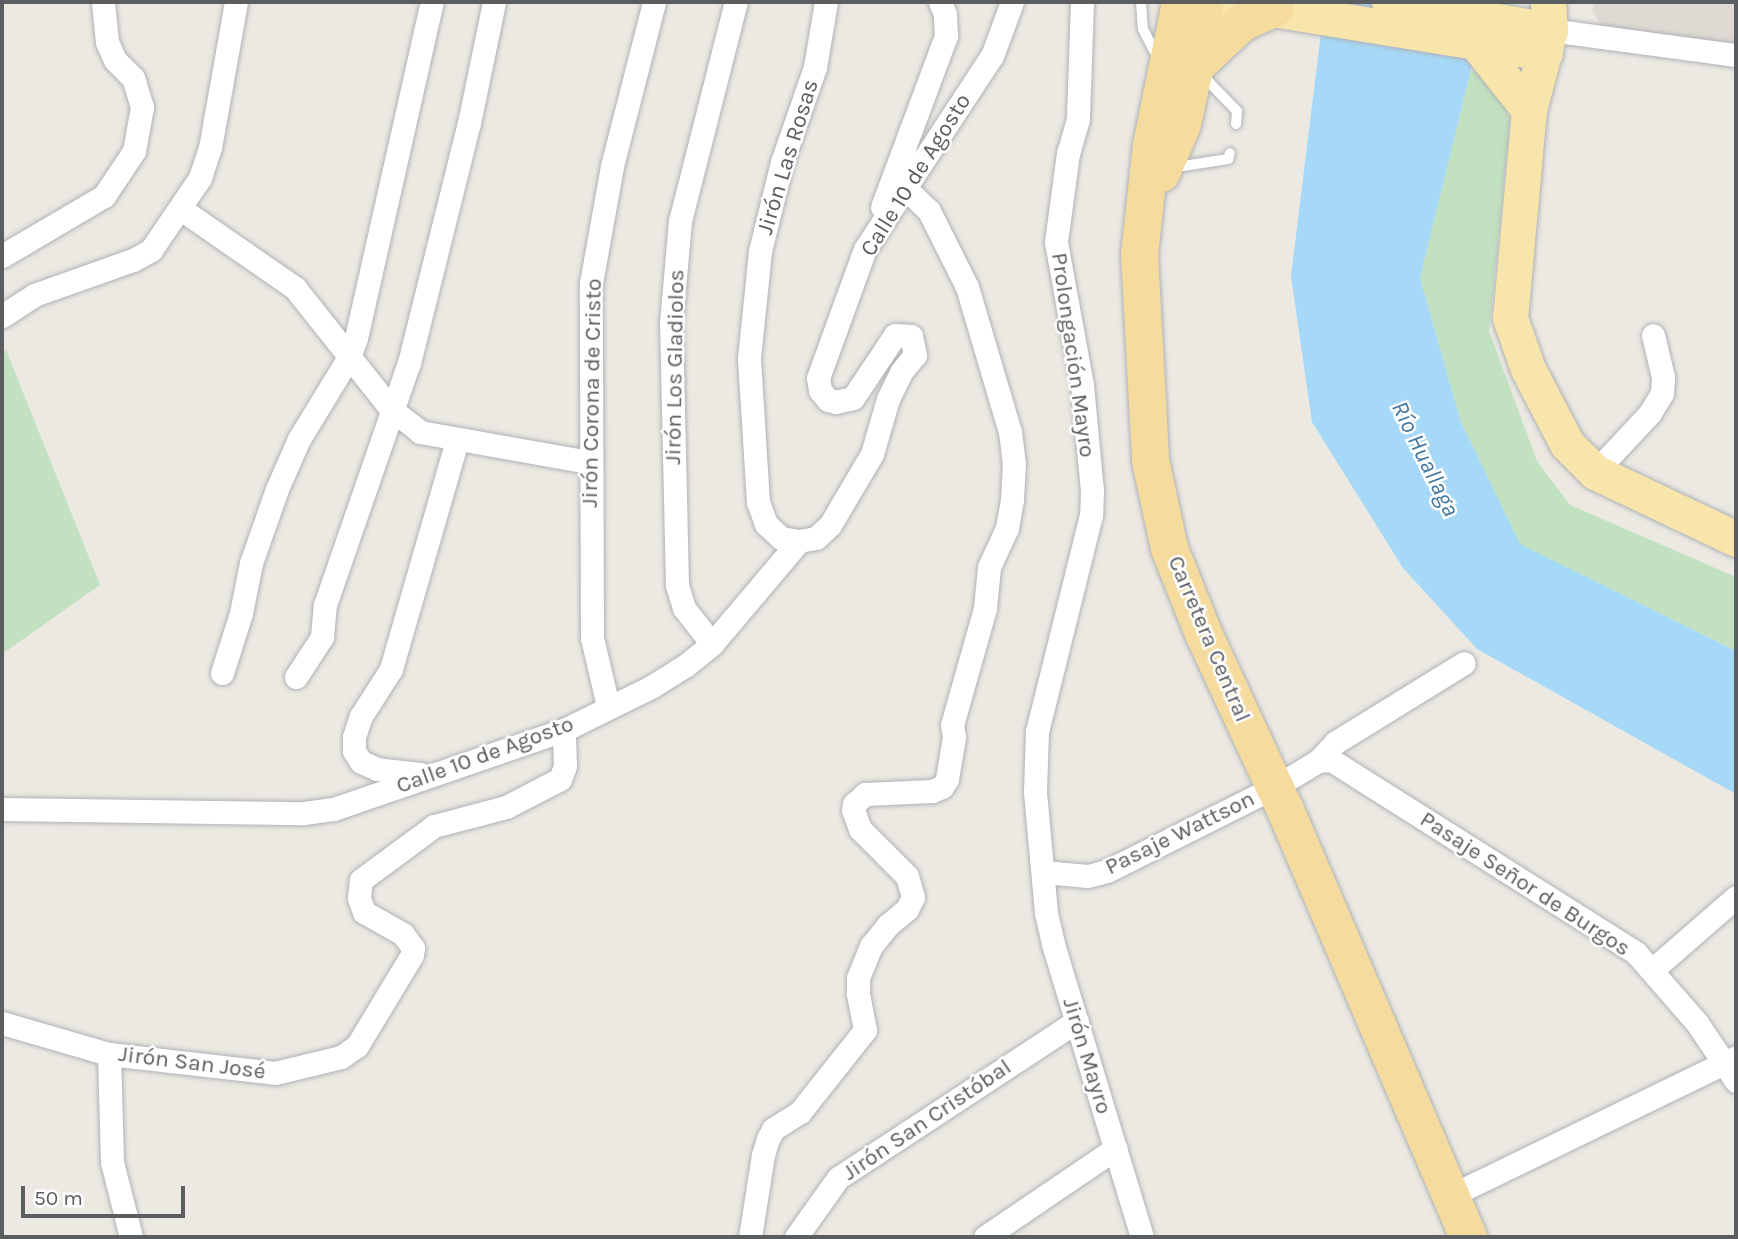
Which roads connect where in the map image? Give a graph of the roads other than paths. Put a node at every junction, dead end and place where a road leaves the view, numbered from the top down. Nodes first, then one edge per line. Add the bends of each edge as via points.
1 (103, 2) edge
2 (236, 2) edge
3 (432, 2) edge
4 (494, 2) edge
5 (654, 2) edge
6 (736, 2) edge
7 (826, 2) edge
8 (940, 2) edge
9 (1012, 2) edge
10 (1082, 2) edge
11 (1141, 2) edge
12 (1180, 2) edge
13 (1204, 2) edge
14 (1229, 2) edge
15 (1390, 2) edge
16 (1282, 6) edge
17 (1549, 19) edge
18 (1474, 35) junction
19 (1736, 55) edge
20 (1180, 70) junction
21 (1529, 110) junction
22 (1236, 124) dead end
23 (1230, 153) dead end
24 (1163, 169) junction
25 (905, 188) junction
26 (181, 209) junction
27 (1141, 222) junction
28 (865, 249) junction
29 (2, 256) edge
30 (2, 316) edge
31 (1653, 335) dead end
32 (349, 356) junction
33 (391, 409) junction
34 (457, 440) junction
35 (589, 462) junction
36 (1595, 471) junction
37 (1736, 539) edge
38 (799, 541) junction
39 (712, 644) junction
40 (1464, 663) dead end
41 (222, 673) dead end
42 (296, 677) dead end
43 (608, 706) junction
44 (564, 730) junction
45 (1318, 761) junction
46 (430, 775) junction
47 (1275, 787) junction
48 (2, 809) edge
49 (1043, 872) junction
50 (1736, 897) edge
51 (1652, 970) junction
52 (1077, 1021) junction
53 (2, 1023) edge
54 (109, 1054) junction
55 (1733, 1067) edge
56 (1116, 1149) junction
57 (1450, 1196) junction
58 (131, 1237) edge
59 (750, 1237) edge
60 (796, 1237) edge
61 (985, 1237) edge
62 (1142, 1237) edge
63 (1468, 1237) edge

1 - 29 street via 107,42 133,78 142,107 134,151 104,196
2 - 26 street via 210,148 200,178
3 - 32 street
4 - 33 street via 423,309
5 - 35 street, Jirón Corona de Cristo via 612,166 591,283
6 - 39 street, Jirón Los Gladiolos via 680,221 671,323 677,585 684,608
7 - 38 street, Jirón Las Rosas via 815,67 782,162 760,251 749,358 758,502 766,524 781,538
8 - 28 street via 946,36
9 - 25 street, Calle 10 de Agosto via 992,56
10 - 49 street, Prolongación Mayro via 1077,119 1056,242 1082,385 1091,514 1037,732 1035,792
11 - 20 lane via 1143,29
12 - 20 highway, Carretera Central
13 - 20 highway
14 - 16 main road
15 - 18 main road
16 - 18 main road
16 - 20 highway via 1242,22
17 - 18 main road
17 - 19 street
17 - 21 main road
18 - 21 main road
20 - 22 lane via 1237,111
20 - 24 highway via 1182,124
20 - 27 highway, Carretera Central via 1151,144
21 - 36 main road via 1510,318 1528,369 1567,444
23 - 24 lane via 1228,159
24 - 27 highway
25 - 28 street, Calle 10 de Agosto
25 - 59 street via 929,211 967,287 1010,432 1012,500 1004,536 989,567 985,608 952,725 947,779 932,791 865,794 854,804 860,830 907,876 913,897 871,946 858,978 865,1030 800,1112 773,1129 768,1139
26 - 30 street via 151,250 34,295
26 - 32 street via 295,288
27 - 47 highway, Carretera Central via 1150,460 1169,548 1203,634
28 - 38 street, Calle 10 de Agosto via 818,378 820,390 836,402 853,398 895,335 911,336 915,355 888,398 873,454 830,525 816,538
31 - 36 street via 1662,393 1650,413
32 - 33 street
32 - 41 street via 299,439 277,489 251,563
33 - 34 street via 420,432
33 - 42 street via 326,605 322,637
34 - 35 street
34 - 46 street via 390,669 360,716 354,737 354,751 361,762 398,773
35 - 43 street, Jirón Corona de Cristo via 592,638
36 - 37 main road
38 - 39 street, Calle 10 de Agosto
39 - 43 street, Calle 10 de Agosto via 650,687
40 - 45 street via 1336,742
43 - 44 street, Calle 10 de Agosto
44 - 46 street, Calle 10 de Agosto
44 - 54 street, Jirón San José via 565,766 560,779 506,807 434,826 361,880 359,898 364,912 403,934 413,948 357,1046 349,1052 275,1073
45 - 47 street
45 - 51 street, Pasaje Señor de Burgos via 1331,761 1355,775 1636,953
46 - 48 street, Calle 10 de Agosto via 334,809 304,813
47 - 49 street, Pasaje Wattson via 1107,872 1088,876
47 - 57 highway, Carretera Central
49 - 52 street, Jirón Mayro via 1046,913
50 - 51 street
51 - 55 street, Pasaje Señor de Burgos
52 - 56 street, Jirón Mayro
52 - 60 street, Jirón San Cristóbal via 838,1178
53 - 54 street, Jirón San José
54 - 58 street via 112,1162
55 - 57 street
56 - 61 street
56 - 62 street, Jirón Mayro
57 - 63 highway, Carretera Central

